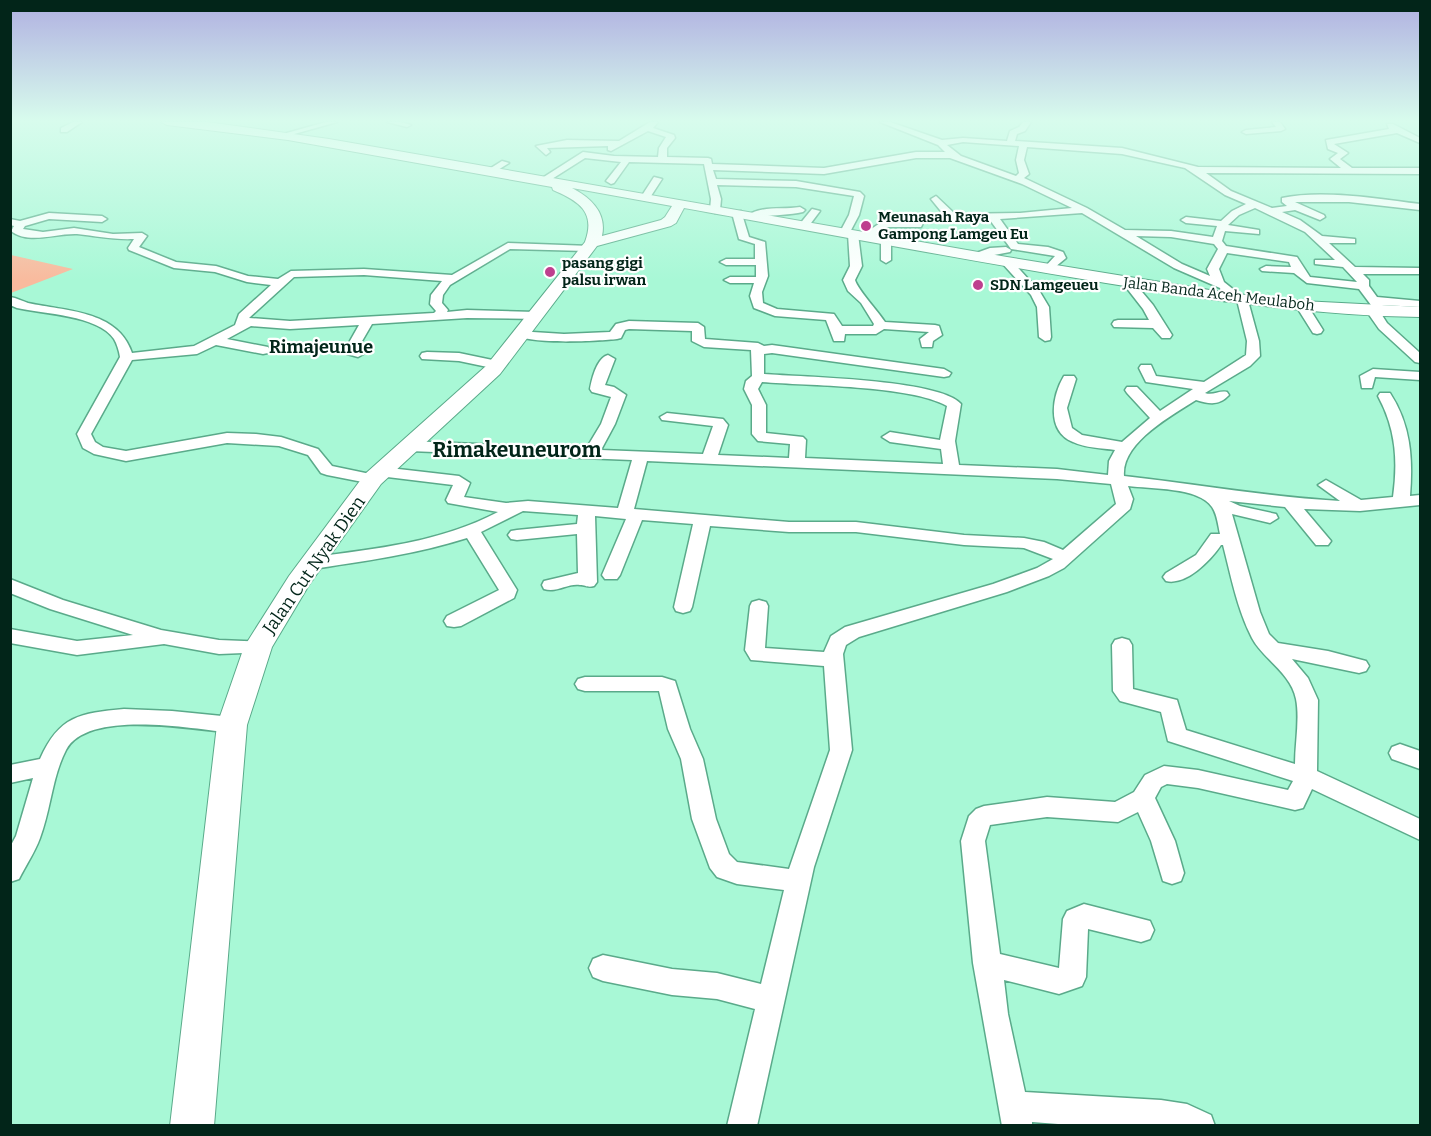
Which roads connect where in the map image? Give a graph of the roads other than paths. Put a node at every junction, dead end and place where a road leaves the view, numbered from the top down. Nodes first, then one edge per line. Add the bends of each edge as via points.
1 (509, 175) edge
2 (556, 175) edge
3 (615, 175) edge
4 (710, 175) edge
5 (811, 175) edge
6 (1006, 175) edge
7 (1023, 175) edge
8 (1203, 175) edge
9 (1407, 175) edge
10 (657, 179) dead end
11 (1017, 179) junction
12 (611, 181) dead end
13 (1415, 181) dead end
14 (712, 182) junction
15 (546, 183) junction
16 (809, 185) junction
17 (1296, 189) dead end
18 (751, 193) dead end
19 (796, 193) dead end
20 (646, 197) junction
21 (1309, 198) junction
22 (936, 199) dead end
23 (715, 202) junction
24 (680, 204) junction
25 (1254, 205) junction
26 (1296, 207) junction
27 (1420, 207) edge
28 (1084, 210) junction
29 (1237, 210) junction
30 (815, 211) dead end
31 (1271, 211) junction
32 (744, 214) junction
33 (802, 217) junction
34 (952, 217) junction
35 (993, 217) junction
36 (1254, 217) junction
37 (1320, 217) dead end
38 (102, 219) dead end
39 (1186, 219) dead end
40 (15, 223) edge
41 (919, 225) junction
42 (1276, 225) dead end
43 (1243, 230) junction
44 (1126, 232) junction
45 (855, 234) junction
46 (1220, 236) junction
47 (1318, 239) junction
48 (886, 240) junction
49 (1351, 241) dead end
50 (915, 245) junction
51 (589, 246) junction
52 (1006, 256) junction
53 (886, 260) dead end
54 (726, 262) dead end
55 (759, 262) junction
56 (1319, 262) dead end
57 (1348, 267) junction
58 (1048, 269) junction
59 (1266, 269) dead end
60 (1299, 270) junction
61 (1420, 271) edge
62 (453, 278) junction
63 (730, 280) dead end
64 (759, 280) junction
65 (1128, 282) junction
66 (279, 283) junction
67 (1219, 284) junction
68 (1363, 286) junction
69 (1235, 299) junction
70 (10, 300) edge
71 (1420, 304) edge
72 (1302, 306) junction
73 (1375, 306) junction
74 (1420, 312) edge
75 (471, 314) junction
76 (439, 316) junction
77 (368, 320) junction
78 (306, 323) junction
79 (1118, 324) dead end
80 (1157, 324) junction
81 (241, 325) junction
82 (529, 325) junction
83 (881, 326) junction
84 (460, 327) dead end
85 (1317, 330) dead end
86 (1166, 335) dead end
87 (1045, 337) dead end
88 (284, 338) dead end
89 (218, 341) junction
90 (927, 344) dead end
91 (263, 350) dead end
92 (759, 351) junction
93 (358, 353) dead end
94 (427, 356) dead end
95 (127, 357) junction
96 (608, 359) dead end
97 (1420, 359) edge
98 (497, 365) junction
99 (901, 366) junction
100 (1146, 368) dead end
101 (944, 373) dead end
102 (1420, 376) edge
103 (760, 378) junction
104 (1069, 379) dead end
105 (830, 383) junction
106 (1367, 385) dead end
107 (896, 389) junction
108 (1132, 390) dead end
109 (1205, 394) junction
110 (1385, 396) dead end
111 (830, 400) dead end
112 (667, 417) dead end
113 (1159, 419) junction
114 (890, 436) dead end
115 (409, 446) junction
116 (948, 446) junction
117 (1123, 447) junction
118 (591, 453) junction
119 (640, 456) junction
120 (683, 458) junction
121 (709, 458) junction
122 (797, 463) junction
123 (952, 468) junction
124 (676, 473) dead end
125 (377, 475) junction
126 (1122, 481) junction
127 (1326, 485) dead end
128 (1212, 497) junction
129 (1420, 500) edge
130 (1401, 501) junction
131 (1290, 503) junction
132 (1360, 506) junction
133 (517, 508) junction
134 (587, 510) junction
135 (631, 514) junction
136 (1270, 518) dead end
137 (703, 520) junction
138 (585, 528) junction
139 (471, 531) junction
140 (517, 535) dead end
141 (1231, 542) junction
142 (1322, 542) dead end
143 (1065, 558) junction
144 (313, 563) junction
145 (611, 575) dead end
146 (1172, 577) dead end
147 (10, 585) edge
148 (551, 585) dead end
149 (759, 606) dead end
150 (683, 607) dead end
151 (454, 621) dead end
152 (10, 636) edge
153 (163, 638) junction
154 (1122, 645) dead end
155 (258, 646) junction
156 (1269, 649) junction
157 (834, 660) junction
158 (1359, 666) dead end
159 (585, 684) dead end
160 (232, 724) junction
161 (48, 766) junction
162 (10, 774) edge
163 (1306, 776) junction
164 (1143, 797) junction
165 (1420, 830) edge
166 (10, 871) edge
167 (1172, 873) dead end
168 (799, 881) junction
169 (1141, 930) dead end
170 (986, 963) junction
171 (603, 968) dead end
172 (770, 1000) junction
173 (1015, 1116) edge
174 (192, 1125) edge
175 (742, 1125) edge
176 (1200, 1125) edge

1 - 15 highway, Jalan Banda Aceh Meulaboh
2 - 15 street
3 - 12 street
4 - 14 street
5 - 16 street
6 - 11 street
7 - 11 street
8 - 25 street
9 - 13 street
10 - 20 street
11 - 28 street
14 - 16 street
14 - 23 street
15 - 20 highway, Jalan Banda Aceh Meulaboh
15 - 51 highway via 572,194 595,213 597,227
16 - 19 street
16 - 45 street via 860,196 854,215
17 - 21 street
18 - 23 street
20 - 24 highway, Jalan Banda Aceh Meulaboh
21 - 26 street via 1285,200
21 - 27 street via 1349,198
22 - 34 street
23 - 24 highway, Jalan Banda Aceh Meulaboh
23 - 32 highway, Jalan Banda Aceh Meulaboh
24 - 51 highway via 666,223
25 - 29 street
25 - 31 street
26 - 31 street
26 - 37 street
28 - 35 street
28 - 44 street
29 - 36 street
29 - 46 street
30 - 33 street
31 - 47 street via 1296,222
32 - 33 highway, Jalan Banda Aceh Meulaboh
32 - 55 street via 744,239 760,242
33 - 45 highway, Jalan Banda Aceh Meulaboh
34 - 35 street
34 - 41 street via 920,218
35 - 58 street via 1015,248 1052,247 1061,258
36 - 42 street
36 - 43 street
38 - 40 street via 49,216
39 - 46 street
40 - 66 street via 21,224 16,231 43,234 74,231 113,237 142,236 134,248 174,265 216,269 247,279
41 - 45 street via 883,224
41 - 50 street via 922,237
43 - 46 street
43 - 46 street via 1253,236
44 - 46 street
44 - 67 street via 1178,266
45 - 48 highway, Jalan Banda Aceh Meulaboh
45 - 83 street via 852,238 856,266 849,284 865,300
46 - 60 street via 1293,260
46 - 67 street via 1213,269
47 - 49 street
47 - 57 street
48 - 50 highway, Jalan Banda Aceh Meulaboh
48 - 53 street
50 - 52 highway, Jalan Banda Aceh Meulaboh via 973,256
51 - 62 street via 512,244
51 - 82 highway, Jalan Cut Nyak Dien
52 - 58 highway, Jalan Banda Aceh Meulaboh
52 - 87 street via 1043,307
54 - 55 street
55 - 64 street
56 - 57 street
57 - 61 street
57 - 68 street via 1363,280
58 - 65 highway, Jalan Banda Aceh Meulaboh
59 - 60 street
60 - 68 street via 1307,280
62 - 66 street via 334,272 291,274
62 - 76 street via 437,295 436,304 442,310
63 - 64 street
64 - 83 street via 756,301 768,311 831,317 839,334
65 - 69 highway, Jalan Banda Aceh Meulaboh
65 - 80 street
66 - 81 street via 243,317
67 - 69 street
68 - 73 street
69 - 72 highway, Jalan Banda Aceh Meulaboh
69 - 109 street via 1253,340 1253,356
70 - 95 street via 111,330 123,343
71 - 73 street
72 - 73 highway, Jalan Banda Aceh Meulaboh
72 - 85 street
73 - 74 highway, Jalan Banda Aceh Meulaboh
73 - 97 street via 1383,326
75 - 76 street
75 - 82 street
75 - 84 street
76 - 77 street
77 - 78 street
77 - 93 street via 352,348
78 - 81 street
78 - 88 street
79 - 80 street
80 - 86 street
81 - 89 street
82 - 92 street via 564,338 610,336 629,325 698,327 698,341 754,346
82 - 98 highway, Jalan Cut Nyak Dien
83 - 90 street via 935,329 936,334 928,336
89 - 91 street
89 - 95 street via 188,358
92 - 99 street via 772,349
92 - 103 street
94 - 98 street via 459,357
95 - 125 street via 84,434 88,445 99,451 126,456 227,438 256,439 314,452 327,470
96 - 118 street via 597,389 619,395
98 - 115 highway, Jalan Cut Nyak Dien
99 - 101 street
99 - 107 street
100 - 109 street via 1151,379
102 - 106 street via 1373,373 1367,376
103 - 105 street
103 - 122 street via 753,381 750,389 759,405 759,434 763,438 798,440
104 - 117 street via 1060,408 1065,430 1077,439
105 - 107 street
105 - 111 street
107 - 116 street via 951,401 954,409
108 - 113 street
109 - 113 street
110 - 130 street via 1396,414 1404,446
112 - 121 street via 718,422 721,425
113 - 117 street
114 - 116 street
115 - 118 street
115 - 125 highway, Jalan Cut Nyak Dien
116 - 123 street
117 - 126 street via 1117,458
118 - 119 street
119 - 120 street
119 - 135 street
120 - 121 street
120 - 124 street
121 - 122 street
122 - 123 street
123 - 126 street
125 - 133 street via 459,481 462,483 454,500
125 - 144 highway, Jalan Cut Nyak Dien
126 - 128 street via 1191,489
126 - 143 street via 1124,505
127 - 132 street
128 - 131 street
128 - 136 street via 1235,510
128 - 141 street
129 - 130 street
130 - 132 street
131 - 132 street
131 - 142 street
133 - 134 street
133 - 139 street
134 - 135 street
134 - 138 street
135 - 137 street
135 - 145 street
137 - 143 street via 789,527 940,530 1024,543
137 - 150 street
138 - 140 street
138 - 148 street via 588,579
139 - 144 street via 405,549
139 - 151 street via 508,590
141 - 146 street via 1216,538 1202,559
141 - 156 street via 1250,612
143 - 157 street via 1043,572 1000,588 852,632 838,641
144 - 155 highway, Jalan Cut Nyak Dien
147 - 153 street via 38,599
149 - 157 street via 755,650 758,655
152 - 153 street via 77,648
153 - 155 street via 238,649
154 - 163 street via 1123,691 1128,696 1170,706 1176,735
155 - 160 highway, Jalan Cut Nyak Dien
156 - 158 street
156 - 163 street via 1300,683 1307,700
157 - 168 street via 841,750
159 - 168 street via 668,686 719,860 726,869 737,873
160 - 161 street via 129,717 98,720 70,730
160 - 174 highway, Jalan Cut Nyak Dien
161 - 162 street
161 - 166 street via 28,838
163 - 164 street via 1295,801 1164,775 1153,781
163 - 165 street
164 - 167 street
164 - 170 street via 1118,812 1047,807 987,814 977,823 973,841
168 - 172 street
169 - 170 street via 1084,916 1076,920 1072,977 1059,981
170 - 173 street
171 - 172 street via 672,982 717,986
172 - 175 street
173 - 176 street via 1161,1115

